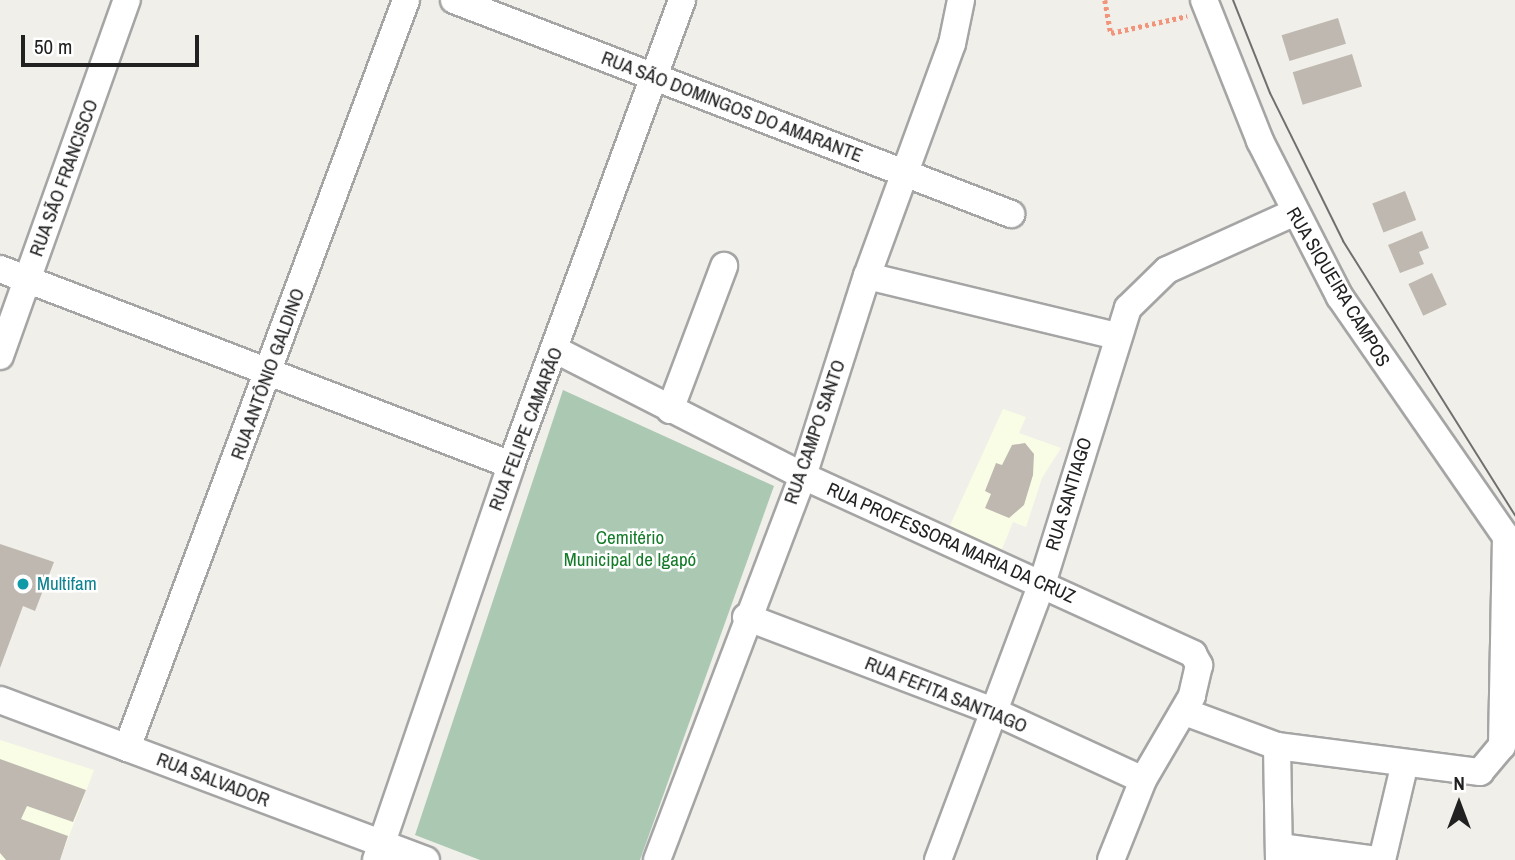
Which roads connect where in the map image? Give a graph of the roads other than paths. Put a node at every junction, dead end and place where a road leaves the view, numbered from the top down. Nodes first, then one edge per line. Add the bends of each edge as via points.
1 (127, 0) edge
2 (406, 0) edge
3 (454, 0) edge
4 (681, 0) edge
5 (961, 0) edge
6 (1206, 5) edge
7 (653, 76) junction
8 (905, 175) junction
9 (1293, 213) junction
10 (1011, 214) dead end
11 (724, 266) dead end
12 (0, 269) edge
13 (866, 276) junction
14 (27, 280) junction
15 (1117, 336) junction
16 (556, 350) junction
17 (0, 356) edge
18 (270, 370) junction
19 (670, 410) junction
20 (511, 465) junction
21 (803, 476) junction
22 (1511, 543) edge
23 (1042, 584) junction
24 (746, 617) junction
25 (0, 700) edge
26 (990, 710) junction
27 (1185, 712) junction
28 (1277, 746) junction
29 (127, 748) junction
30 (1404, 766) junction
31 (1143, 780) junction
32 (379, 852) edge
33 (1279, 853) edge
34 (426, 860) edge
35 (657, 860) edge
36 (938, 860) edge
37 (1111, 860) edge
38 (1380, 860) edge

1 - 14 street, RUA SÃO FRANCISCO
2 - 18 street, RUA ANTÔNIO GALDINO
3 - 7 street, RUA SÃO DOMINGOS DO AMARANTE
4 - 7 street, RUA FELIPE CAMARÃO
5 - 8 street, RUA CAMPO SANTO
6 - 9 street, RUA SIQUEIRA CAMPOS
7 - 8 street, RUA SÃO DOMINGOS DO AMARANTE
7 - 16 street, RUA FELIPE CAMARÃO
8 - 10 street, RUA SÃO DOMINGOS DO AMARANTE
8 - 13 street, RUA CAMPO SANTO
9 - 15 street, RUA SANTIAGO via 1147,284
9 - 22 street, RUA SIQUEIRA CAMPOS via 1397,385
11 - 19 street
12 - 14 street
13 - 15 street
13 - 21 street, RUA CAMPO SANTO
14 - 17 street, RUA SÃO FRANCISCO
14 - 18 street
15 - 23 street, RUA SANTIAGO
16 - 19 street, RUA PROFESSORA MARIA DA CRUZ
16 - 20 street, RUA FELIPE CAMARÃO
18 - 20 street
18 - 29 street, RUA ANTÔNIO GALDINO
19 - 21 street, RUA PROFESSORA MARIA DA CRUZ
20 - 32 street, RUA FELIPE CAMARÃO
21 - 23 street, RUA PROFESSORA MARIA DA CRUZ
21 - 24 street, RUA CAMPO SANTO
22 - 30 street via 1499,752 1487,768 1471,774
23 - 26 street, RUA SANTIAGO
23 - 27 street, RUA PROFESSORA MARIA DA CRUZ via 1196,658
24 - 26 street, RUA FEFITA SANTIAGO
24 - 35 street, RUA CAMPO SANTO
25 - 29 street, RUA SALVADOR
26 - 31 street, RUA FEFITA SANTIAGO
26 - 36 street, RUA SANTIAGO
27 - 28 street
27 - 31 street
28 - 30 street
28 - 33 street
29 - 32 street, RUA SALVADOR
30 - 38 street
31 - 37 street
32 - 34 street, RUA SALVADOR
33 - 38 street

